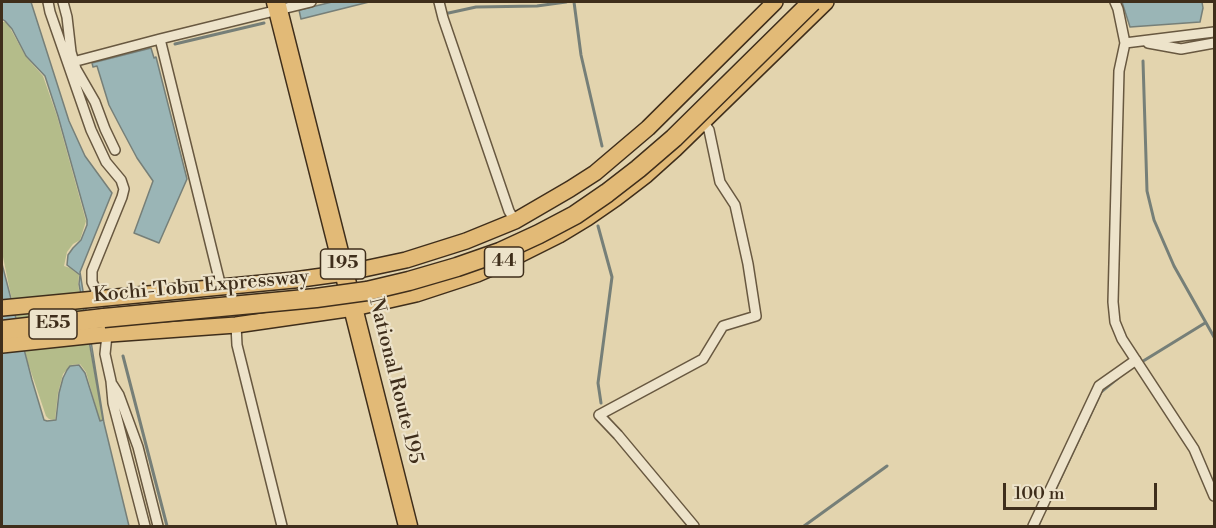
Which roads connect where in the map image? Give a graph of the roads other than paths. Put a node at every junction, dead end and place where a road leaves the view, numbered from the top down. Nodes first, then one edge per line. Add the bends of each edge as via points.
1 (48, 2) edge
2 (63, 2) edge
3 (311, 2) edge
4 (775, 2) edge
5 (812, 2) edge
6 (826, 2) edge
7 (1116, 4) edge
8 (277, 6) edge
9 (441, 10) edge
10 (1215, 32) edge
11 (160, 39) junction
12 (1137, 42) junction
13 (1125, 43) junction
14 (1215, 43) edge
15 (71, 62) junction
16 (703, 123) junction
17 (115, 150) dead end
18 (515, 220) junction
19 (345, 273) junction
20 (221, 287) junction
21 (96, 298) junction
22 (2, 308) edge
23 (354, 308) junction
24 (236, 325) junction
25 (2, 328) edge
26 (102, 330) junction
27 (2, 345) edge
28 (1136, 360) junction
29 (111, 381) junction
30 (1215, 496) edge
31 (145, 526) edge
32 (158, 526) edge
33 (282, 526) edge
34 (408, 526) edge
35 (694, 526) edge
36 (1033, 526) edge

1 - 15 street
2 - 15 street
3 - 8 street
4 - 18 main road, 44 via 648,128 595,173
5 - 26 highway, Kochi-Tobu Expressway / E55, bridge via 638,169 575,215 539,234 458,267 367,291
6 - 16 main road, 44
7 - 13 street
8 - 11 street
8 - 19 highway, National Route 195 / 195
9 - 18 street
10 - 12 street
11 - 15 street
11 - 20 street
12 - 13 street
12 - 14 street via 1181,49
13 - 28 street via 1119,71 1113,302 1115,322
15 - 17 street via 95,102
15 - 21 street via 91,130 124,189 92,271
16 - 23 main road, 44 via 616,198 534,248 450,284
16 - 35 street via 709,130 720,182 735,205 756,316 723,326 703,359 599,415
18 - 19 main road, 44 via 436,252
19 - 20 main road, 44
19 - 23 highway, National Route 195 / 195
20 - 21 main road, 44
21 - 22 main road, 44
23 - 24 main road, 44
23 - 34 highway, National Route 195 / 195
24 - 26 main road, 44
24 - 33 street via 237,345
25 - 26 highway, Kochi-Tobu Expressway
26 - 27 main road, 44
26 - 29 street
28 - 30 street via 1194,449
28 - 36 street via 1099,386
29 - 31 street via 113,403
29 - 32 street via 138,447

